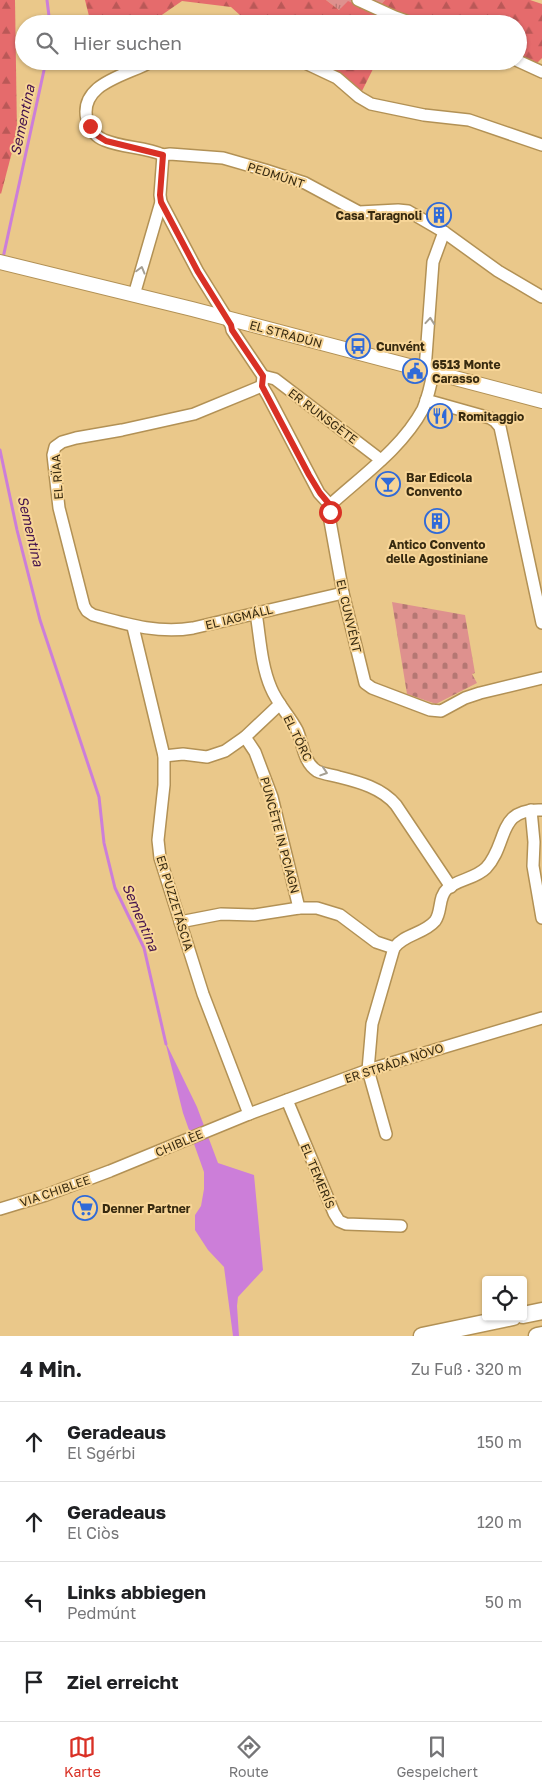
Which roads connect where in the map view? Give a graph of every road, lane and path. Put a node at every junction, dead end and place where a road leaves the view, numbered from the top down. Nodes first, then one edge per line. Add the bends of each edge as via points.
1 (358, 0) edge
2 (391, 15) edge
3 (527, 65) edge
4 (133, 70) edge
5 (320, 70) edge
6 (542, 72) edge
7 (542, 145) edge
8 (163, 155) junction
9 (161, 202) junction
10 (444, 232) junction
11 (0, 262) edge
12 (134, 295) junction
13 (542, 297) edge
14 (226, 318) junction
15 (429, 371) junction
16 (263, 381) junction
17 (426, 400) junction
18 (542, 401) edge
19 (381, 460) junction
20 (330, 505) junction
21 (344, 592) junction
22 (540, 604) edge
23 (256, 613) junction
24 (542, 624) edge
25 (133, 627) junction
26 (542, 678) edge
27 (280, 704) junction
28 (245, 737) junction
29 (164, 756) junction
30 (536, 810) edge
31 (451, 887) junction
32 (299, 908) junction
33 (542, 918) edge
34 (180, 922) junction
35 (394, 948) junction
36 (542, 1018) edge
37 (368, 1070) junction
38 (287, 1100) junction
39 (248, 1114) junction
40 (386, 1134) dead end
41 (110, 1171) joint
42 (0, 1209) edge
43 (401, 1226) dead end
44 (542, 1311) edge
45 (527, 1314) edge
46 (494, 1321) edge
47 (542, 1335) edge
48 (422, 1336) edge
49 (537, 1336) edge

1 - 2 street
3 - 6 street
4 - 8 street, PEDMÚNT via 94,92 88,101 90,126 101,139
5 - 7 street via 337,78 371,104 469,120
8 - 9 street
8 - 10 street, PEDMÚNT via 223,158 305,183 359,212 408,211
12 -> 9 street
9 - 14 street
10 - 13 street, PEDMÚNT via 498,272
15 -> 10 street via 433,262
11 - 12 main road, EL STRADÚN
12 - 14 main road, EL STRADÚN
14 - 15 main road, EL STRADÚN
14 - 16 street
15 - 17 street
15 - 18 main road, EL STRADÚN
16 - 19 street, ER RUNSGÈTE via 275,380
16 - 20 street via 313,481
16 - 25 street, EL RÏAA via 194,414 76,438 55,447 53,455 59,508 86,609 93,615
17 - 19 street via 404,436
17 - 22 street via 490,418 500,427
19 - 20 street
20 - 21 street, EL CUNVÉNT via 330,521
21 - 23 street, EL IAGMÁLL
21 - 26 street, EL CUNVÉNT via 365,683 372,688 430,710 441,711 480,693
22 - 24 street
23 - 25 street, EL IAGMÁLL via 181,630
23 - 27 street, EL TÖRC via 268,681
25 - 29 street, ER PUZZETÁSCIA
27 - 28 street
27 -> 31 street, EL TÖRC via 298,732 305,754 314,768 364,784 388,797
28 - 29 street via 226,751 214,755
28 - 32 street, PUNCÈTE IN PCIAGN via 255,752 272,797
29 - 34 street, ER PUZZETÁSCIA via 158,848
30 - 31 street via 518,814 510,821 494,857 483,871
30 - 33 street via 533,866
31 - 35 street via 443,895 436,920 401,940
32 - 34 street via 254,915 221,914
32 - 35 street via 317,908 340,916 376,942
34 - 39 street, ER PUZZETÁSCIA
35 - 37 street via 372,1024
36 - 37 street, ER STRÁDA NÒVO
37 - 38 street, ER STRÁDA NÒVO
37 - 40 street
38 - 39 street, ER STRÁDA NÒVO
38 - 43 street, EL TEMERÍS via 339,1221 350,1225
39 - 41 street, CHIBLÈE
41 - 42 street, VIA CHIBLEE
44 - 45 highway
46 - 48 highway
47 - 49 highway

